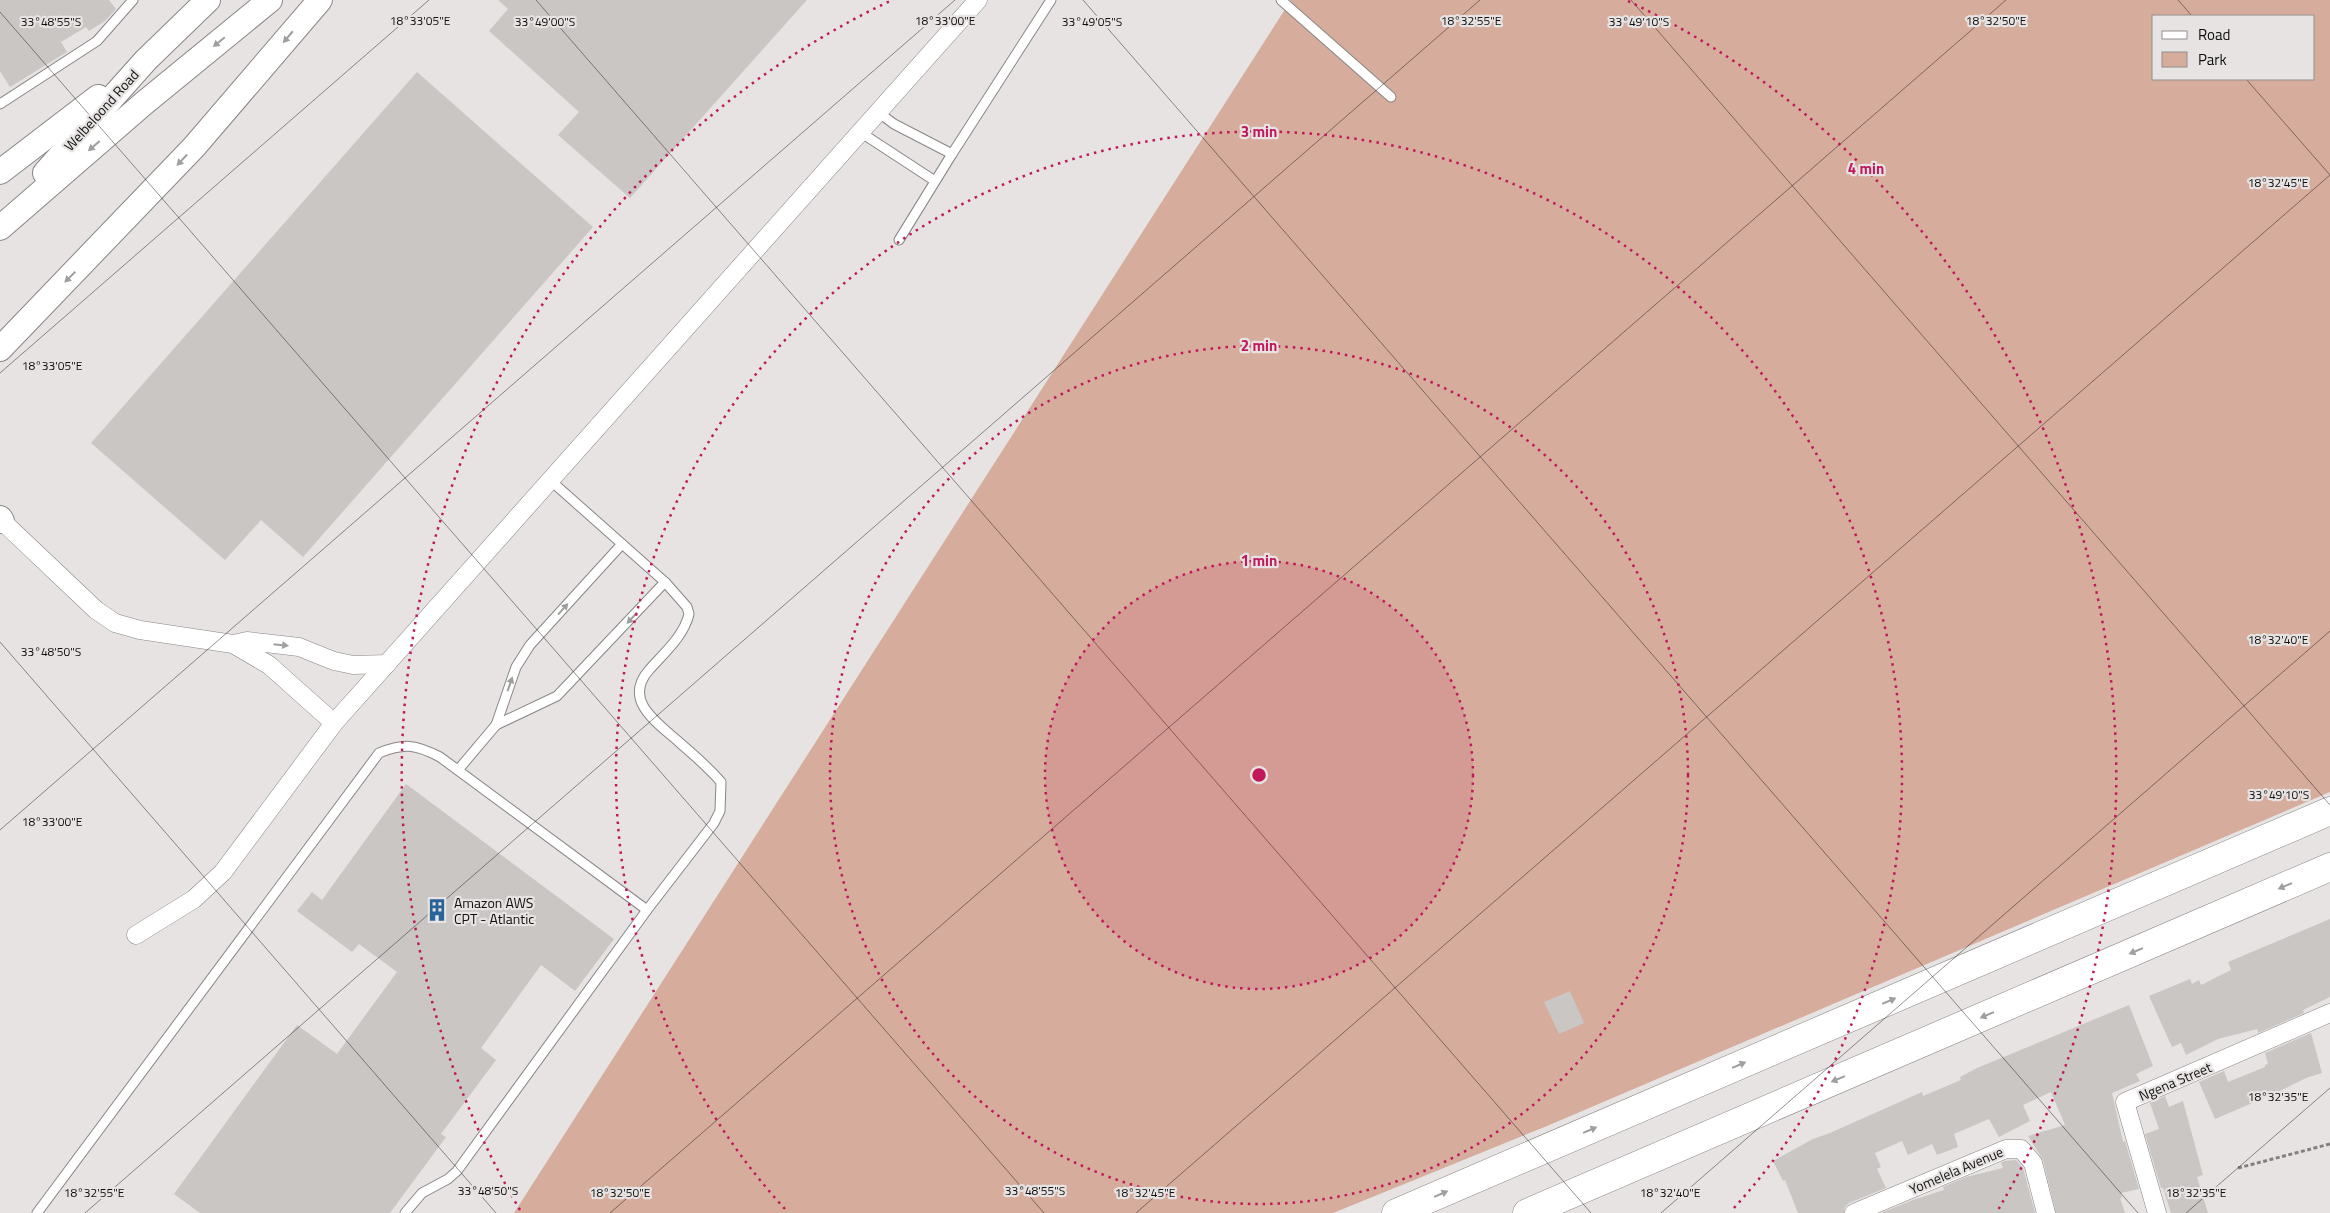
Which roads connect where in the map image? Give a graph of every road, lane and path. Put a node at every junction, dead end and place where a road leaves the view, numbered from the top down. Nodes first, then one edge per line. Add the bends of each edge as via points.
1 (133, 0) edge
2 (208, 0) edge
3 (270, 0) edge
4 (320, 0) edge
5 (978, 0) edge
6 (1051, 0) edge
7 (1281, 0) edge
8 (146, 60) junction
9 (1391, 97) dead end
10 (0, 104) edge
11 (878, 112) junction
12 (860, 132) junction
13 (952, 154) junction
14 (0, 172) edge
15 (935, 181) junction
16 (0, 226) edge
17 (899, 240) dead end
18 (0, 349) edge
19 (550, 480) junction
20 (1, 519) edge
21 (622, 544) junction
22 (665, 582) junction
23 (233, 644) junction
24 (387, 664) junction
25 (334, 723) junction
26 (496, 726) junction
27 (458, 770) junction
28 (2330, 812) edge
29 (2330, 867) edge
30 (647, 910) junction
31 (136, 935) dead end
32 (2330, 1013) edge
33 (2330, 1144) edge
34 (2238, 1168) dead end
35 (37, 1213) edge
36 (405, 1213) edge
37 (1396, 1213) edge
38 (1527, 1213) edge
39 (1854, 1213) edge
40 (2046, 1213) edge
41 (2157, 1213) edge

1 - 10 lane via 97,41
2 - 8 main road, Welbeloond Road
3 -> 16 main road
4 -> 18 main road via 194,147
5 - 11 street
6 - 13 lane
7 - 9 lane
8 - 14 main road
8 - 16 main road, Welbeloond Road
11 - 12 street
11 - 13 lane via 894,124
12 - 15 lane
12 - 19 street
13 - 15 lane
15 - 17 lane
19 - 21 lane
19 - 24 street
20 - 23 street via 96,610 115,623 140,630
21 - 22 lane
26 -> 21 lane via 516,667 530,645
22 -> 26 lane via 557,696
22 - 30 lane via 687,607 689,614 682,632 643,677 640,700 653,720 721,782 722,797 714,823
23 -> 24 street via 247,641 299,646 354,666
23 - 25 street via 269,665
24 - 25 street
25 - 31 street via 223,872 194,899
26 - 27 lane
27 - 30 lane
27 - 35 lane via 423,748 396,747 378,753
37 -> 28 highway
29 -> 38 highway
30 - 36 lane via 457,1171 422,1193
32 - 41 street, Ngena Street via 2125,1102
33 - 34 path
39 - 40 street, Yomelela Avenue via 2014,1148 2021,1149 2033,1163

